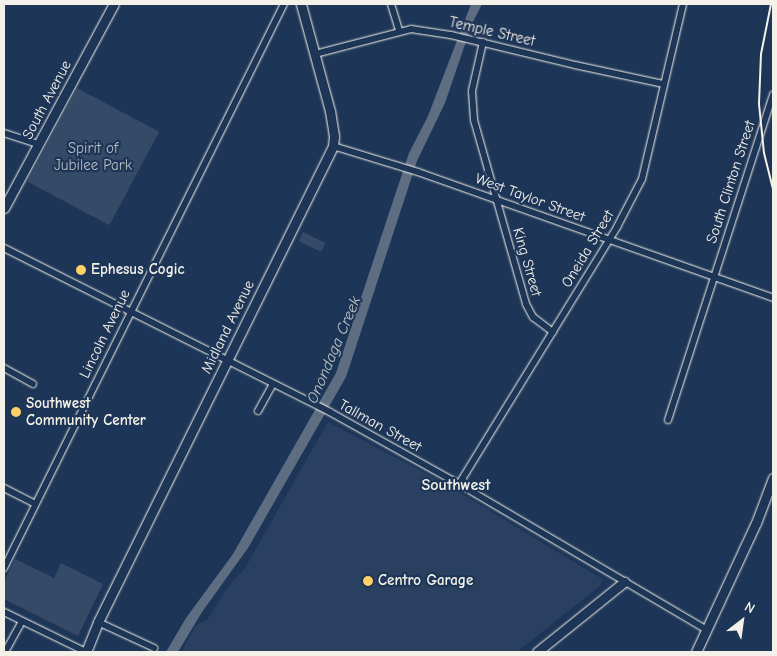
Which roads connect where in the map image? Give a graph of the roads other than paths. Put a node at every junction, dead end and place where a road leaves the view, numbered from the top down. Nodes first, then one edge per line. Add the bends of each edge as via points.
1 (114, 4) edge
2 (284, 4) edge
3 (301, 4) edge
4 (391, 4) edge
5 (683, 4) edge
6 (399, 31) junction
7 (483, 42) junction
8 (315, 54) junction
9 (664, 84) junction
10 (773, 95) edge
11 (771, 108) edge
12 (4, 133) edge
13 (38, 144) junction
14 (333, 146) junction
15 (497, 200) junction
16 (4, 208) edge
17 (609, 241) junction
18 (4, 248) edge
19 (713, 277) junction
20 (773, 298) edge
21 (131, 311) junction
22 (553, 332) junction
23 (227, 360) junction
24 (4, 368) edge
25 (33, 384) dead end
26 (273, 384) junction
27 (258, 411) dead end
28 (668, 420) dead end
29 (773, 478) edge
30 (459, 484) junction
31 (4, 488) edge
32 (35, 504) junction
33 (4, 568) edge
34 (624, 582) junction
35 (4, 612) edge
36 (22, 621) junction
37 (98, 622) junction
38 (706, 630) junction
39 (154, 648) dead end
40 (5, 652) edge
41 (86, 652) edge
42 (537, 652) edge
43 (696, 652) edge

1 - 13 street, South Avenue
2 - 21 street, Lincoln Avenue
3 - 8 street, Midland Avenue
4 - 6 street
5 - 9 street, Oneida Street
6 - 7 street, Temple Street via 411,28
6 - 8 street, Temple Street
7 - 9 street, Temple Street
7 - 15 street, King Street via 473,79 472,106
8 - 14 street, Midland Avenue via 330,111
9 - 17 street, Oneida Street via 642,178
10 - 11 street, South Clinton Street
11 - 19 street, South Clinton Street
12 - 13 street
13 - 16 street, South Avenue
14 - 15 street, West Taylor Street
14 - 23 street, Midland Avenue
15 - 17 street, West Taylor Street
15 - 22 street, King Street via 530,313
17 - 19 street, West Taylor Street
17 - 22 street, Oneida Street
18 - 21 street, Tallman Street
19 - 20 street, West Taylor Street
19 - 28 street, South Clinton Street
21 - 23 street, Tallman Street
21 - 32 street, Lincoln Avenue
22 - 30 street, Oneida Street
23 - 26 street, Tallman Street
23 - 37 street, Midland Avenue
24 - 25 street
26 - 27 street
26 - 30 street, Tallman Street
29 - 38 street via 756,523
30 - 34 street, Tallman Street
31 - 32 street
32 - 33 street, Lincoln Avenue
34 - 38 street, Tallman Street
34 - 42 street
35 - 36 street
36 - 40 street
36 - 41 street
37 - 39 street
37 - 41 street, Midland Avenue
38 - 43 street

